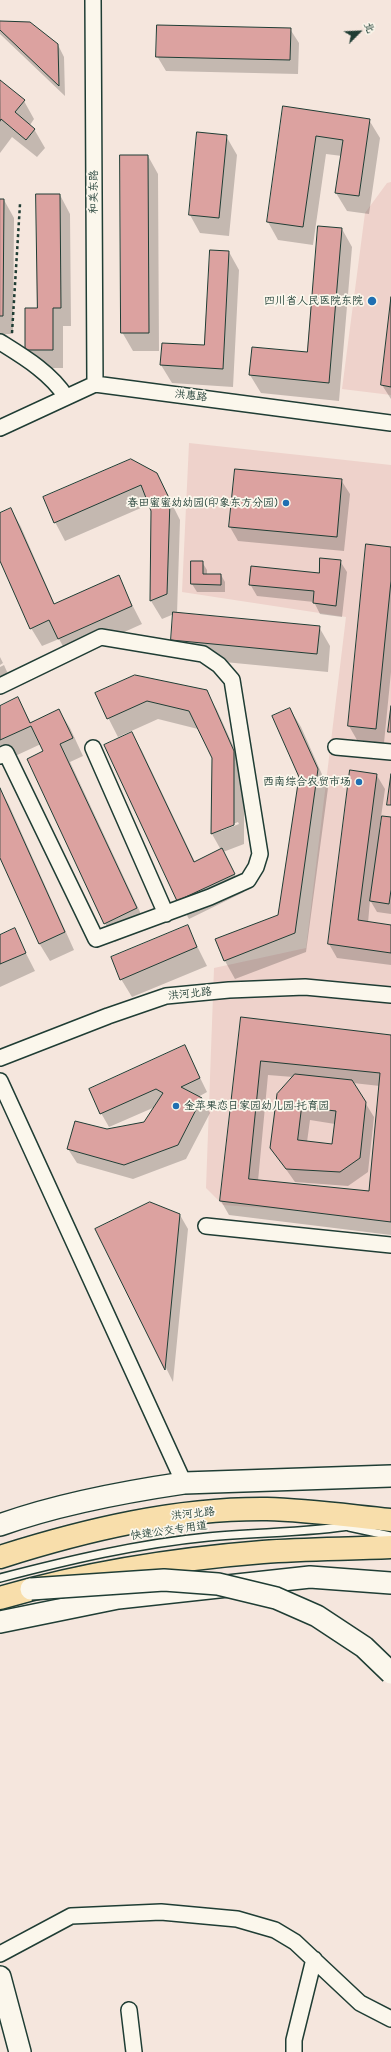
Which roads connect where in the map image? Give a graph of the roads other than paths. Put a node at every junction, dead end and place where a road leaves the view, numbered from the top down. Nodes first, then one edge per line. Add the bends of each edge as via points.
1 (93, 0) edge
2 (6, 346) edge
3 (95, 384) junction
4 (66, 397) junction
5 (391, 422) edge
6 (0, 428) edge
7 (0, 686) edge
8 (336, 747) dead end
9 (92, 748) dead end
10 (391, 752) edge
11 (0, 756) edge
12 (166, 914) junction
13 (391, 995) edge
14 (0, 1058) edge
15 (0, 1082) edge
16 (206, 1226) dead end
17 (391, 1245) edge
18 (391, 1476) edge
19 (184, 1483) junction
20 (391, 1519) edge
21 (0, 1525) edge
22 (345, 1526) junction
23 (391, 1536) edge
24 (391, 1547) edge
25 (0, 1557) edge
26 (0, 1578) edge
27 (391, 1583) edge
28 (31, 1589) junction
29 (0, 1598) edge
30 (0, 1622) edge
31 (391, 1673) edge
32 (0, 1954) edge
33 (314, 1959) junction
34 (0, 1977) edge
35 (129, 2010) dead end
36 (391, 2019) edge
37 (20, 2052) edge
38 (134, 2052) edge
39 (294, 2052) edge

1 - 3 street, 和美东路
2 - 4 street via 58,384
3 - 4 street
3 - 5 street, 洪惠路
4 - 6 street
7 - 12 street via 101,637 203,654 219,665 232,680 260,854 248,880
8 - 10 street
9 - 12 street
11 - 12 street via 6,753 96,939
13 - 14 street, 洪河北路 via 305,986 166,996
15 - 19 street
16 - 17 street
18 - 19 street
19 - 21 street via 31,1513
20 - 22 lane, 快速公交专用道
20 - 25 main road, 洪河北路 via 268,1509 173,1515 63,1538
22 - 23 lane, 快速公交专用道
22 - 26 lane, 快速公交专用道 via 148,1544 69,1560
24 - 28 main road, bridge via 264,1552 180,1560
27 - 30 street via 310,1577 118,1598
28 - 29 main road
28 - 31 street, bridge via 164,1580 218,1584 276,1598 317,1616 364,1647
32 - 33 street via 71,1916 161,1912 237,1919 274,1930 296,1942
33 - 36 street via 360,2003
33 - 39 street via 294,2040
34 - 37 street
35 - 38 street

